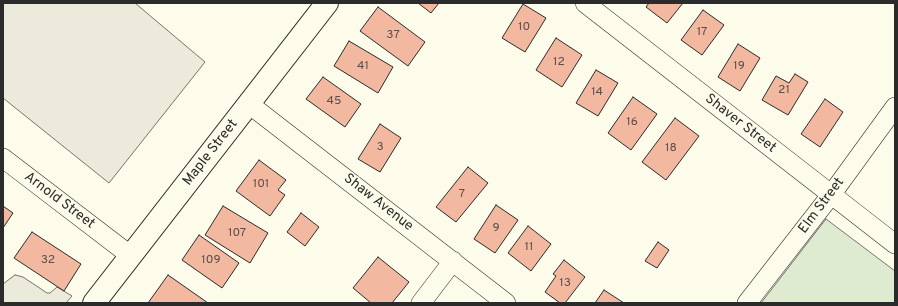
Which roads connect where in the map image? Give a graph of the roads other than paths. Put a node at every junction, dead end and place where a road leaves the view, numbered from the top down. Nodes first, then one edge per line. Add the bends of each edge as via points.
1 (327, 3) edge
2 (585, 3) edge
3 (249, 104) junction
4 (895, 108) edge
5 (3, 158) edge
6 (831, 195) junction
7 (895, 244) edge
8 (123, 250) junction
9 (453, 261) junction
10 (94, 303) edge
11 (421, 303) edge
12 (506, 303) edge
13 (747, 303) edge

1 - 3 street, Maple Street
2 - 6 street, Shaver Street
3 - 8 street, Maple Street
3 - 9 street, Shaw Avenue
4 - 6 street, Elm Street
5 - 8 street, Arnold Street
6 - 7 street, Shaver Street
6 - 13 street, Elm Street
8 - 10 street, Maple Street
9 - 11 street
9 - 12 street, Shaw Avenue

